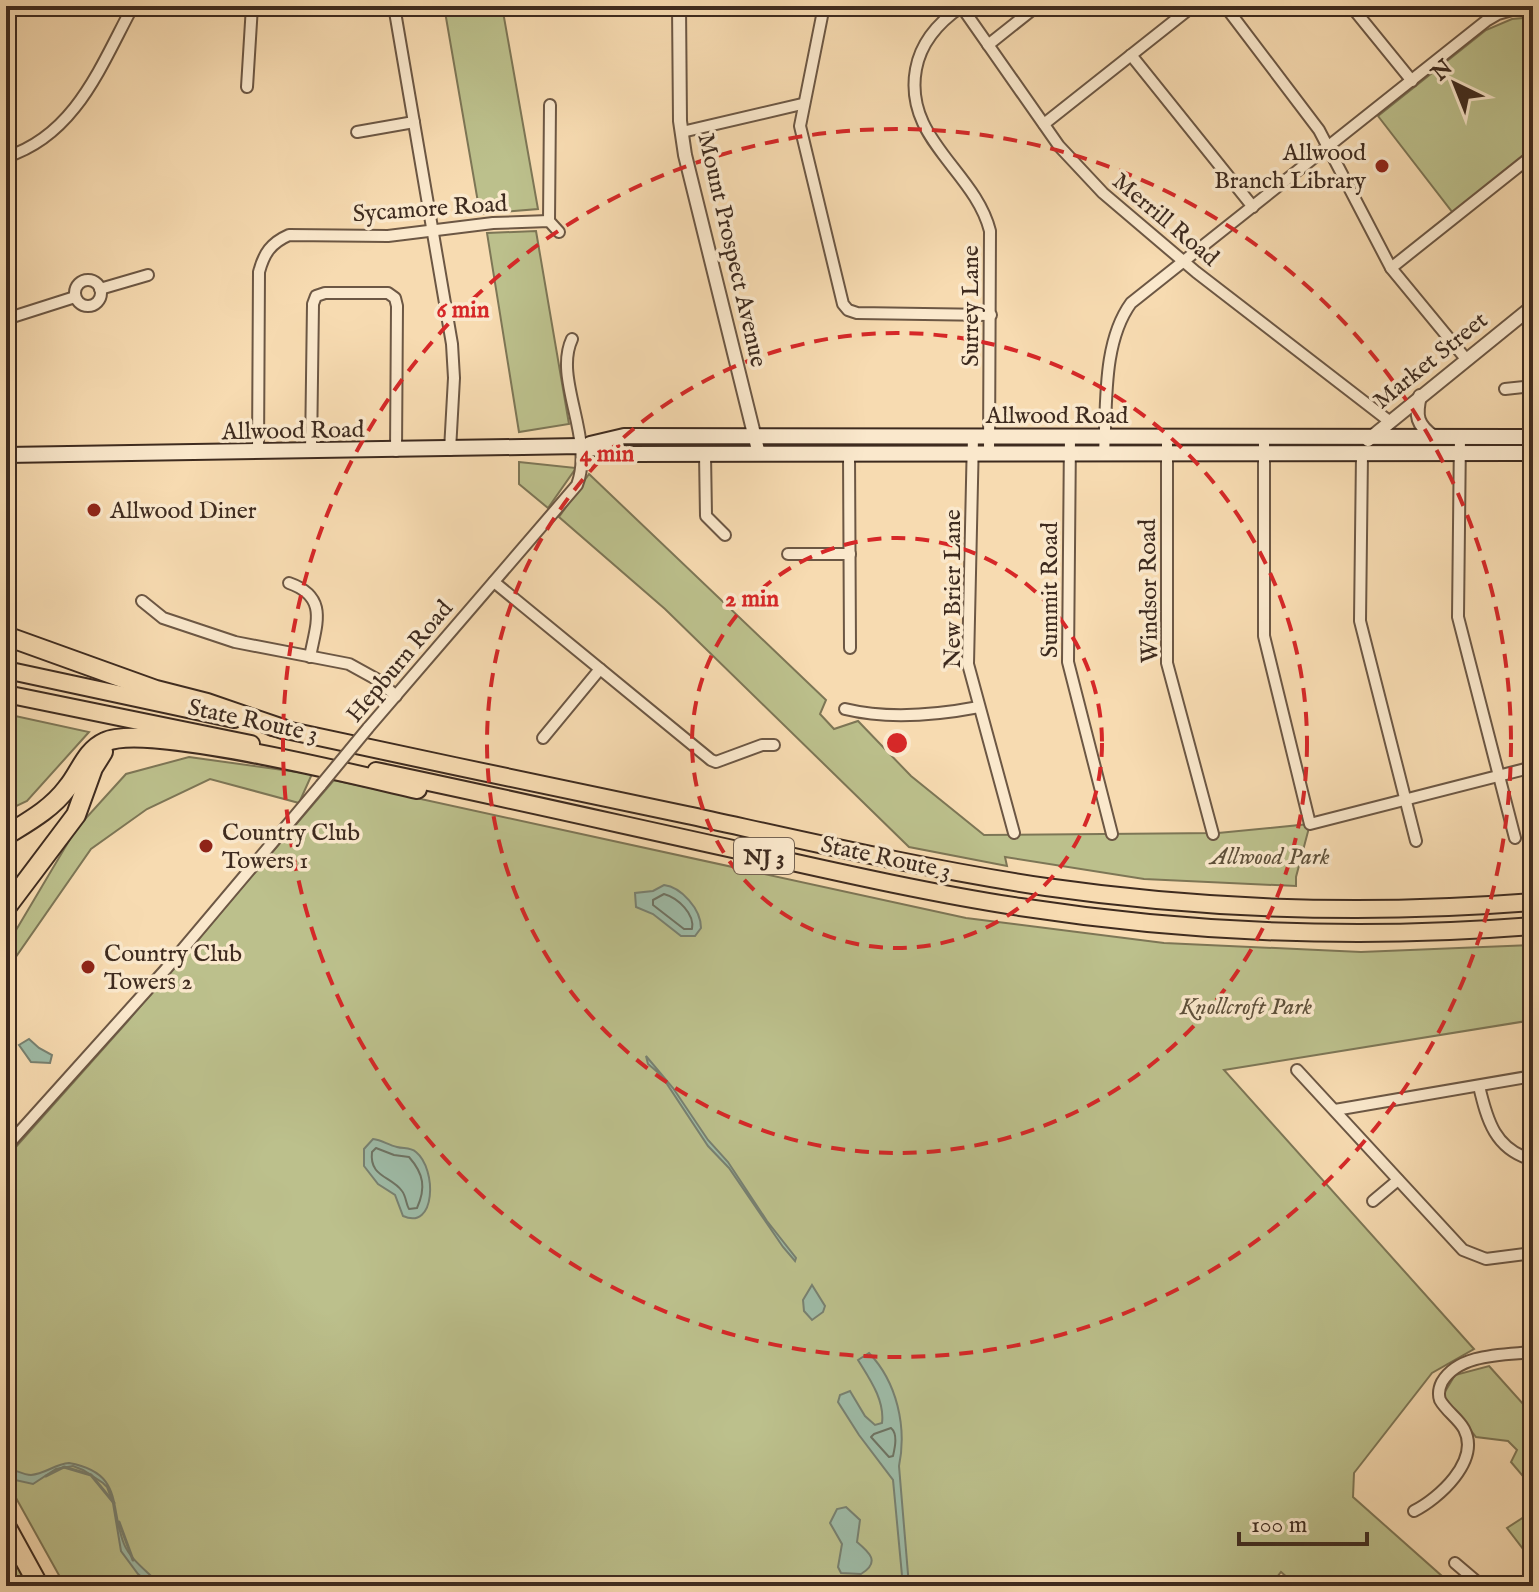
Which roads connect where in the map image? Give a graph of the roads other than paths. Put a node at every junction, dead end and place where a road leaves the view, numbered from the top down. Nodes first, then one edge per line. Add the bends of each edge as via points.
1 (133, 6) edge
2 (252, 6) edge
3 (394, 6) edge
4 (679, 6) edge
5 (824, 6) edge
6 (961, 6) edge
7 (1037, 6) edge
8 (1193, 6) edge
9 (1225, 6) edge
10 (1351, 6) edge
11 (1526, 6) edge
12 (988, 45) junction
13 (1131, 55) junction
14 (1412, 81) junction
15 (247, 87) dead end
16 (802, 104) junction
17 (550, 105) dead end
18 (414, 122) junction
19 (1044, 124) junction
20 (357, 132) dead end
21 (682, 132) junction
22 (1329, 148) junction
23 (1533, 155) edge
24 (6, 157) edge
25 (1253, 207) junction
26 (549, 221) junction
27 (433, 230) junction
28 (559, 232) dead end
29 (1184, 262) junction
30 (1391, 268) junction
31 (148, 275) dead end
32 (100, 289) junction
33 (75, 297) junction
34 (1533, 306) edge
35 (991, 315) junction
36 (6, 319) edge
37 (572, 339) dead end
38 (1466, 359) junction
39 (1533, 386) edge
40 (1505, 389) dead end
41 (1420, 396) junction
42 (1389, 421) junction
43 (755, 436) junction
44 (1070, 436) junction
45 (1460, 436) junction
46 (973, 437) junction
47 (990, 437) junction
48 (1105, 437) junction
49 (1167, 437) junction
50 (1264, 437) junction
51 (1369, 437) junction
52 (1434, 437) junction
53 (1533, 437) edge
54 (581, 446) junction
55 (450, 450) junction
56 (396, 451) junction
57 (258, 452) junction
58 (311, 452) junction
59 (1070, 453) junction
60 (1104, 453) junction
61 (1166, 453) junction
62 (1264, 453) junction
63 (1460, 453) junction
64 (1533, 453) edge
65 (705, 454) junction
66 (759, 454) junction
67 (849, 454) junction
68 (981, 454) junction
69 (1362, 454) junction
70 (6, 455) edge
71 (725, 535) dead end
72 (788, 554) dead end
73 (850, 554) junction
74 (494, 582) junction
75 (289, 583) dead end
76 (142, 601) dead end
77 (6, 636) edge
78 (850, 648) dead end
79 (310, 657) junction
80 (600, 669) junction
81 (6, 670) edge
82 (6, 694) edge
83 (396, 696) junction
84 (979, 707) junction
85 (845, 709) dead end
86 (283, 729) junction
87 (125, 738) junction
88 (543, 738) dead end
89 (774, 745) dead end
90 (1533, 767) edge
91 (1499, 775) junction
92 (417, 789) joint
93 (1406, 799) junction
94 (10, 833) dead end
95 (1014, 833) dead end
96 (1112, 834) dead end
97 (1213, 834) dead end
98 (667, 835) junction
99 (1515, 838) dead end
100 (1416, 841) dead end
101 (1533, 902) edge
102 (6, 908) edge
103 (1533, 926) edge
104 (1297, 1070) dead end
105 (1533, 1076) edge
106 (1479, 1086) junction
107 (1335, 1110) junction
108 (6, 1147) edge
109 (1533, 1160) edge
110 (1398, 1180) junction
111 (1373, 1201) dead end
112 (1533, 1253) edge
113 (1533, 1352) edge
114 (1414, 1511) dead end
115 (6, 1526) edge
116 (1455, 1563) dead end
117 (39, 1586) edge
118 (1482, 1586) edge

1 - 24 street via 74,111 42,142
2 - 15 street
3 - 18 street
4 - 21 street, Mount Prospect Avenue
5 - 16 street
6 - 12 street, Merrill Road
6 - 35 street, Surrey Lane via 923,45 914,103 988,222
7 - 12 street
8 - 13 street
9 - 22 street
10 - 14 street
11 - 14 street via 1486,21
12 - 19 street, Merrill Road
13 - 19 street
13 - 25 street
14 - 22 street
16 - 21 street
16 - 35 street via 804,149 848,310
17 - 26 street
18 - 20 street
18 - 27 street
19 - 29 street, Merrill Road via 1103,193
21 - 43 street, Mount Prospect Avenue
22 - 25 street
22 - 30 street
23 - 30 street
25 - 29 street
26 - 27 street, Sycamore Road
26 - 28 street
27 - 55 street via 454,358
27 - 57 street, Sycamore Road via 388,236 289,235 266,252 259,281
29 - 42 street, Merrill Road
29 - 48 street via 1131,303 1118,323 1111,345
30 - 38 street
31 - 32 street
32 - 33 street via 86,280 78,285
32 - 33 street via 101,297 92,306
33 - 36 street
34 - 38 street, Market Street
35 - 47 street, Surrey Lane
37 - 54 street, Hepburn Road via 566,358
38 - 41 street, Market Street
39 - 40 street
41 - 42 street, Market Street
41 - 52 street via 1417,419
42 - 51 street, Market Street
43 - 46 main road, Allwood Road
43 - 54 main road, Allwood Road via 624,436
43 - 66 street, Mount Prospect Avenue
44 - 47 main road, Allwood Road
44 - 48 main road, Allwood Road
44 - 59 street, Summit Road
45 - 52 main road, Allwood Road
45 - 53 main road, Allwood Road
45 - 63 street
46 - 47 main road, Allwood Road
46 - 68 street, New Brier Lane
47 - 68 street, Surrey Lane
48 - 49 main road, Allwood Road
48 - 60 street
49 - 50 main road, Allwood Road
49 - 61 street, Windsor Road
50 - 51 main road, Allwood Road
50 - 62 street
51 - 52 main road, Allwood Road
51 - 69 street, Market Street
54 - 55 main road, Allwood Road
54 - 65 main road, Allwood Road via 628,454
54 - 74 street, Hepburn Road via 583,466 577,485
55 - 56 main road, Allwood Road
56 - 58 main road, Allwood Road
56 - 58 street via 395,298 388,293 325,293 313,304
57 - 58 main road, Allwood Road
57 - 70 main road, Allwood Road
59 - 60 main road, Allwood Road
59 - 68 main road, Allwood Road
59 - 96 street, Summit Road via 1068,662
60 - 61 main road, Allwood Road
61 - 62 main road, Allwood Road
61 - 97 street, Windsor Road via 1167,663
62 - 69 main road, Allwood Road
62 - 93 street via 1264,636 1310,824
63 - 64 main road, Allwood Road
63 - 69 main road, Allwood Road
63 - 91 street via 1458,617
65 - 66 main road, Allwood Road
65 - 71 street via 706,516
66 - 67 main road, Allwood Road
67 - 68 main road, Allwood Road
67 - 73 street
68 - 84 street, New Brier Lane via 968,664
69 - 93 street via 1360,621
72 - 73 street
73 - 78 street
74 - 80 street
74 - 83 street, Hepburn Road
75 - 79 street via 305,589 315,601
76 - 79 street via 163,618 235,642
77 - 86 highway
79 - 83 street via 360,668
80 - 88 street
80 - 89 street via 716,762
81 - 86 highway, State Route 3 / NJ 3
82 - 98 highway, State Route 3 / NJ 3
83 - 108 street, Hepburn Road, bridge via 166,969
84 - 85 street via 907,713
84 - 95 street, New Brier Lane
86 - 101 highway, State Route 3 / NJ 3 via 910,863 1049,887 1267,907 1407,909
87 - 92 highway via 219,748
87 - 94 highway via 97,747 58,799
87 - 102 highway via 102,752 76,815
90 - 91 street
91 - 93 street
91 - 99 street
92 - 98 highway
93 - 100 street
98 - 103 highway, State Route 3 / NJ 3 via 956,896 1127,921 1330,933
104 - 107 street
105 - 106 street
106 - 107 street
106 - 109 street via 1497,1138
107 - 110 street
110 - 111 street
110 - 112 street via 1470,1255 1486,1259
113 - 114 street via 1478,1358 1445,1378 1440,1400 1464,1429 1465,1458 1441,1494
115 - 117 highway
116 - 118 street

